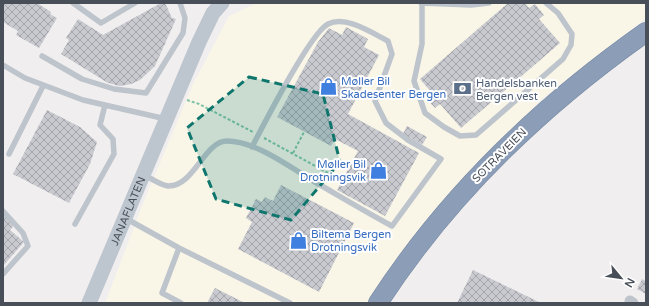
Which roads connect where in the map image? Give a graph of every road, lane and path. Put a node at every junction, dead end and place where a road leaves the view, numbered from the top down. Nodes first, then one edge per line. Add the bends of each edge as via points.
1 (73, 3) edge
2 (135, 3) edge
3 (180, 3) edge
4 (222, 3) edge
5 (489, 3) edge
6 (546, 3) edge
7 (421, 4) edge
8 (646, 32) edge
9 (646, 46) edge
10 (42, 56) dead end
11 (3, 65) edge
12 (43, 86) junction
13 (105, 105) junction
14 (166, 119) junction
15 (304, 132) dead end
16 (252, 147) junction
17 (293, 153) dead end
18 (8, 154) dead end
19 (143, 174) junction
20 (3, 211) edge
21 (125, 218) junction
22 (75, 224) dead end
23 (179, 248) junction
24 (3, 274) edge
25 (89, 303) edge
26 (181, 303) edge
27 (290, 303) edge
28 (378, 303) edge
29 (392, 303) edge

1 - 2 lane via 101,23
3 - 10 lane via 185,18 183,33 146,93 114,89 82,79
4 - 14 street, JANAFLATEN via 208,21
5 - 7 lane
6 - 7 lane via 558,13 572,34 571,45 563,59 476,135 468,137 460,136 444,127 425,112 414,81 422,44
8 - 28 highway, SOTRAVEIEN via 578,83 510,143 449,208
9 - 29 highway, SOTRAVEIEN via 564,110 500,170 446,230
11 - 12 lane
12 - 13 lane
12 - 18 lane
13 - 14 lane
13 - 22 lane via 100,125 113,139 114,154
14 - 19 street, JANAFLATEN
15 - 17 path
16 - 16 lane via 310,43 328,24 343,22 355,24 388,41 392,54 375,101 386,123 408,140 441,159 392,226
16 - 19 lane via 226,141 216,145 190,174 176,185 166,186
19 - 21 street, JANAFLATEN
20 - 24 lane via 23,233 28,246
21 - 23 lane
21 - 25 street, JANAFLATEN
23 - 26 lane via 162,293
23 - 27 lane

